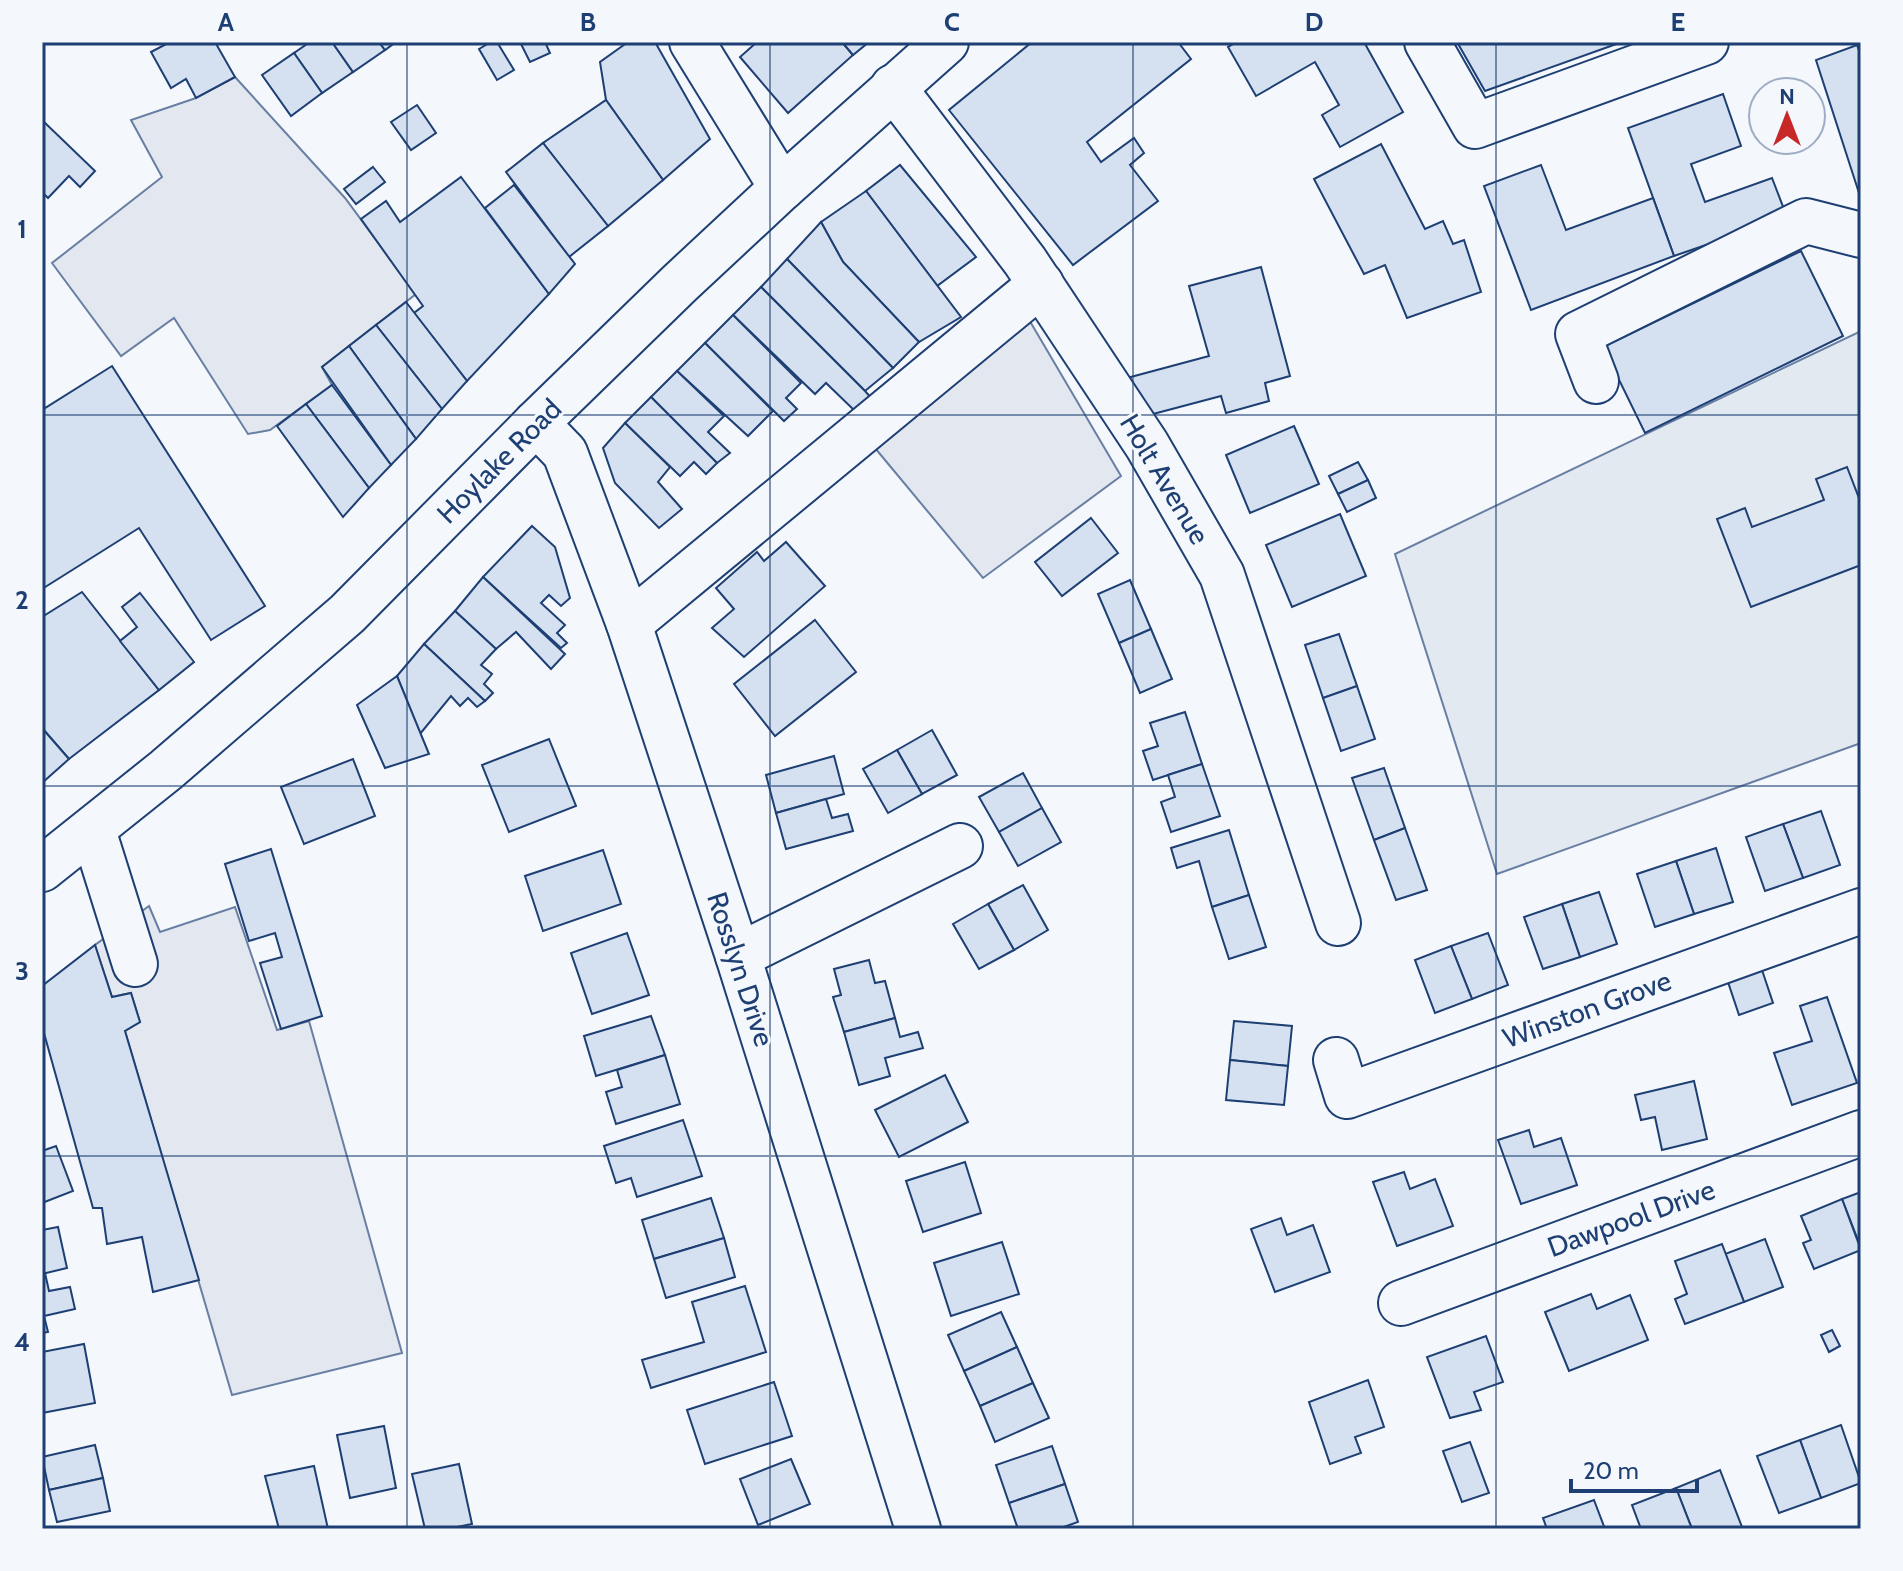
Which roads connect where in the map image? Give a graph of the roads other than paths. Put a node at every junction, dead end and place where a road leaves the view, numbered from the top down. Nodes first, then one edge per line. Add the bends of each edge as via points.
1 (692, 42) edge
2 (946, 42) edge
3 (1427, 42) edge
4 (1706, 42) edge
5 (893, 87) junction
6 (782, 188) junction
7 (1861, 235) edge
8 (1041, 284) junction
9 (1596, 381) dead end
10 (536, 423) junction
11 (629, 624) junction
12 (93, 830) junction
13 (960, 846) dead end
14 (42, 869) edge
15 (1861, 911) edge
16 (1338, 923) dead end
17 (738, 956) junction
18 (135, 964) dead end
19 (1336, 1060) dead end
20 (1861, 1133) edge
21 (1401, 1303) dead end
22 (918, 1529) edge

1 - 6 street
2 - 5 street, Hoylake Road
3 - 4 street via 1475,126
5 - 6 street, Hoylake Road
5 - 8 street, Holt Avenue
6 - 10 street, Hoylake Road
7 - 9 street via 1806,221 1578,334
8 - 11 street
8 - 16 street, Holt Avenue via 1147,445 1222,575
10 - 11 street, Rosslyn Drive via 565,453
10 - 12 street, Hoylake Road via 347,614
11 - 17 street, Rosslyn Drive
12 - 14 street, Hoylake Road
12 - 18 street
13 - 17 street
15 - 19 street, Winston Grove via 1347,1096
17 - 22 street, Rosslyn Drive
20 - 21 street, Dawpool Drive

